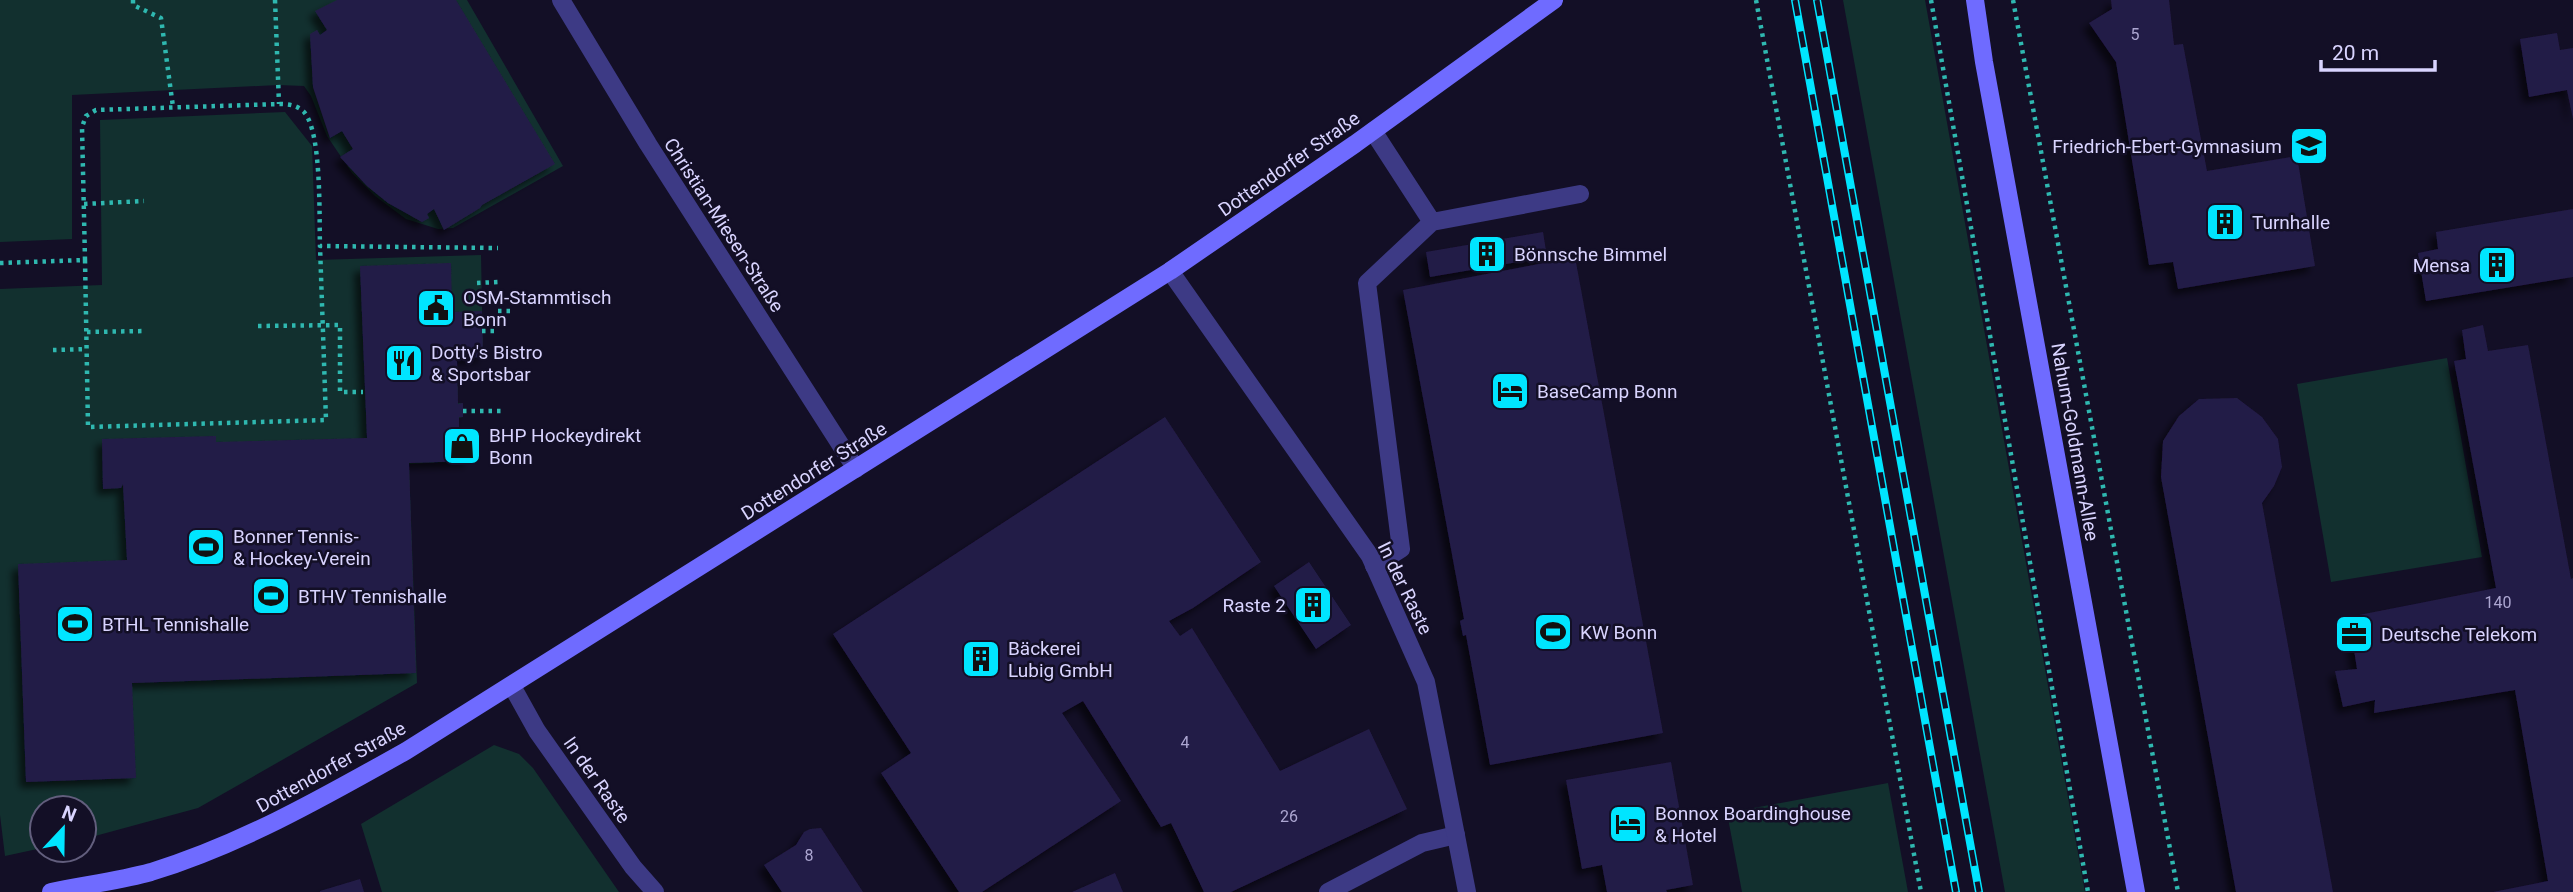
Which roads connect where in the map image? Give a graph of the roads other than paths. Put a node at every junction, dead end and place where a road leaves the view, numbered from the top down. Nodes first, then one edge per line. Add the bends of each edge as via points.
1 (561, 0) edge
2 (1554, 0) edge
3 (1975, 0) edge
4 (1373, 131) junction
5 (1580, 194) dead end
6 (1432, 222) junction
7 (1170, 271) junction
8 (856, 469) junction
9 (1374, 566) junction
10 (512, 686) junction
11 (1456, 835) junction
12 (51, 892) edge
13 (655, 892) edge
14 (1328, 892) edge
15 (1467, 892) edge
16 (2136, 892) edge

1 - 8 street, Christian-Miesen-Straße
2 - 4 main road, Dottendorfer Straße
3 - 16 main road, Nahum-Goldmann-Allee
4 - 6 street
4 - 7 main road, Dottendorfer Straße
5 - 6 street
6 - 9 street via 1367,283 1401,549
7 - 8 main road, Dottendorfer Straße
7 - 9 street, In der Raste
8 - 10 main road, Dottendorfer Straße
9 - 11 street, In der Raste via 1426,682
10 - 12 main road, Dottendorfer Straße via 394,758 264,828 148,873
10 - 13 street, In der Raste via 545,742
11 - 14 street via 1422,843
11 - 15 street, In der Raste

